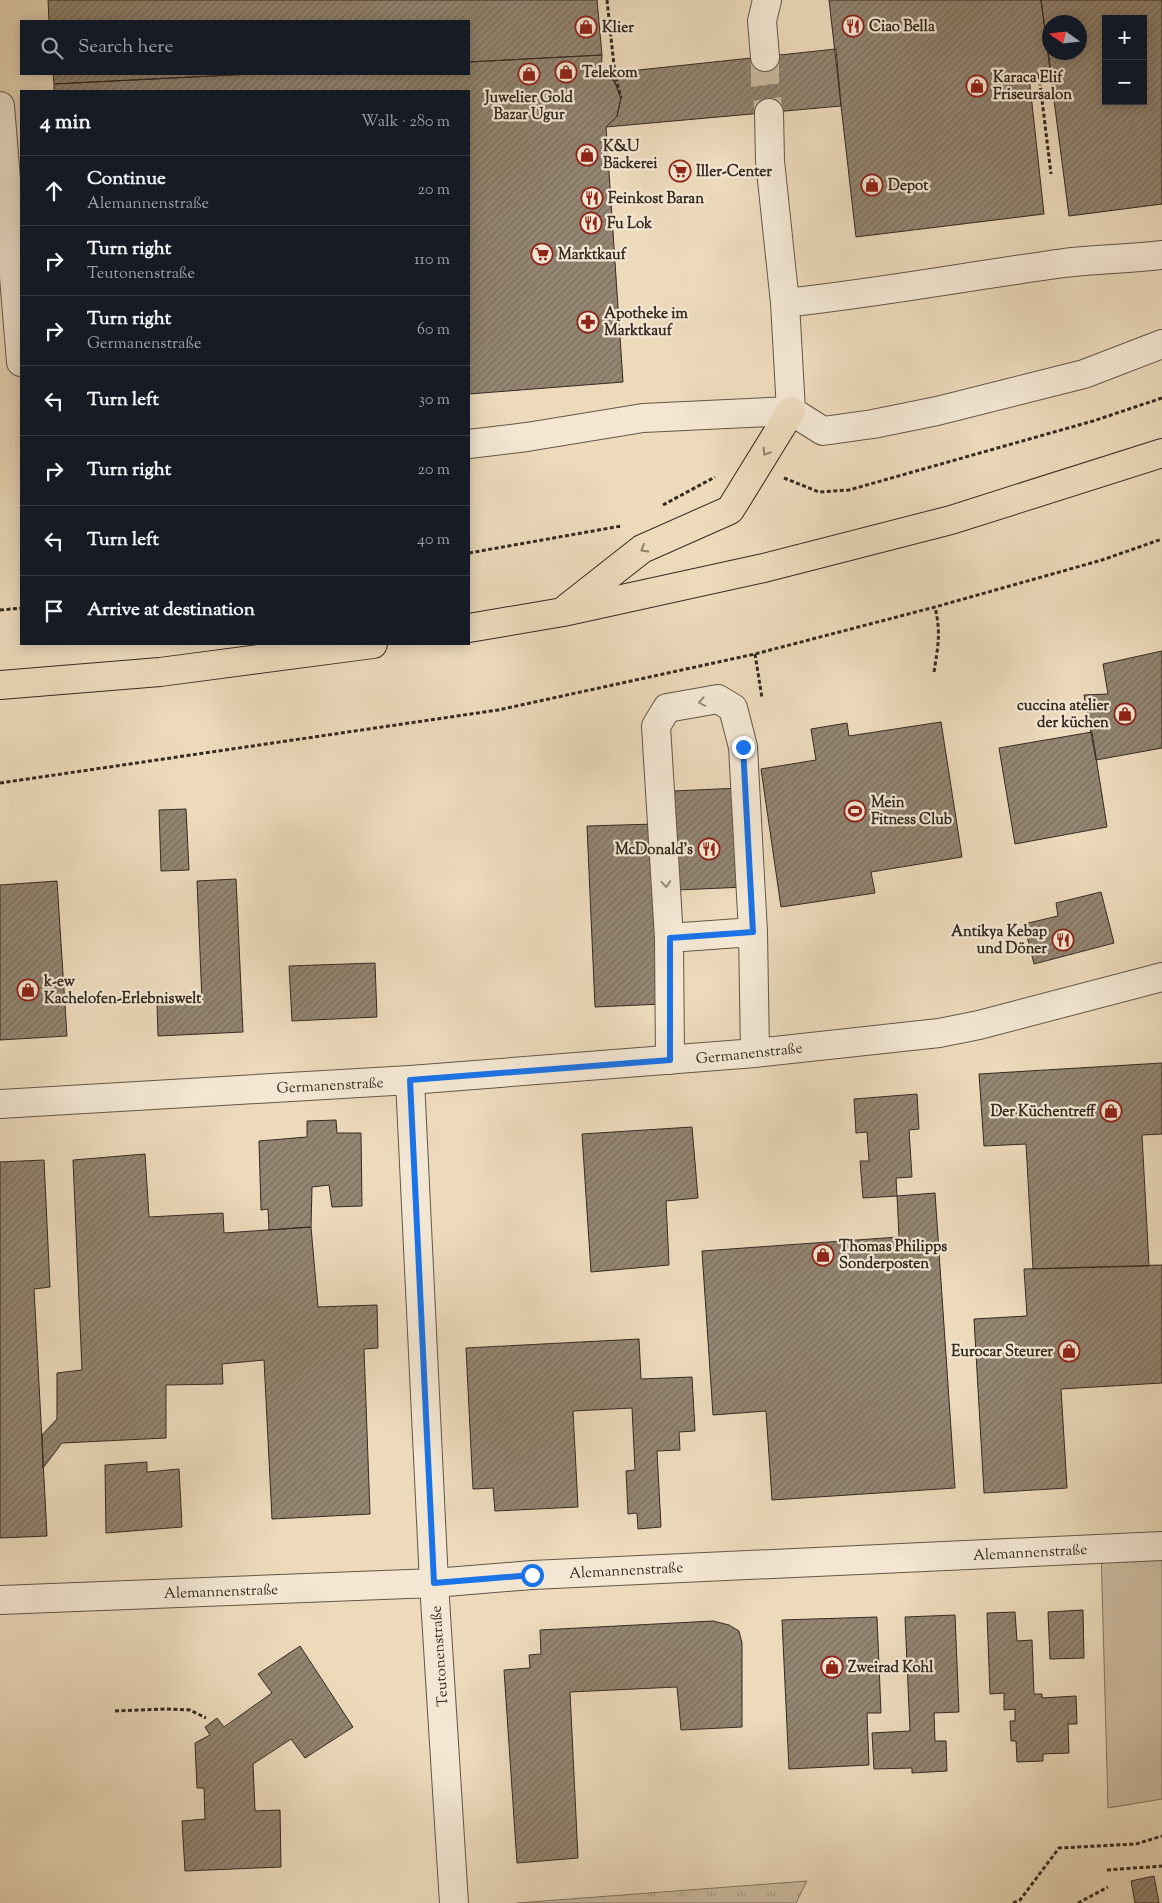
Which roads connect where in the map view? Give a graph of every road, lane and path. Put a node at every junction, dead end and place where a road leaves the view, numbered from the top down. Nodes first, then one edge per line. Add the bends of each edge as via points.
1 (607, 0) edge
2 (767, 0) edge
3 (765, 57) tunnel mouth
4 (1039, 74) dead end
5 (621, 98) dead end
6 (0, 106) edge
7 (769, 112) tunnel mouth
8 (1051, 174) dead end
9 (1162, 255) edge
10 (785, 303) junction
11 (1162, 344) edge
12 (20, 350) edge
13 (1162, 398) edge
14 (792, 411) junction
15 (470, 444) edge
16 (1162, 453) edge
17 (755, 470) junction
18 (659, 507) dead end
19 (627, 523) dead end
20 (1162, 539) edge
21 (470, 553) edge
22 (936, 607) junction
23 (20, 608) edge
24 (0, 610) edge
25 (563, 612) junction
26 (470, 628) edge
27 (365, 645) edge
28 (755, 654) junction
29 (934, 672) dead end
30 (0, 685) edge
31 (763, 705) dead end
32 (0, 783) edge
33 (753, 932) junction
34 (670, 938) junction
35 (1162, 977) edge
36 (755, 1053) junction
37 (670, 1060) junction
38 (410, 1080) junction
39 (0, 1104) edge
40 (1162, 1546) edge
41 (434, 1583) junction
42 (0, 1600) edge
43 (115, 1711) dead end
44 (206, 1718) dead end
45 (1162, 1836) edge
46 (1162, 1866) edge
47 (1107, 1870) dead end
48 (1108, 1887) dead end
49 (1020, 1901) edge
50 (454, 1903) edge
51 (1013, 1903) edge
52 (1078, 1903) edge

1 - 5 path via 615,75
2 - 3 street via 762,21
4 - 8 path
6 - 12 street
7 - 10 street via 770,161
9 - 10 street via 1065,263 854,296
10 - 14 street
11 - 14 street via 1084,374 873,424 824,431
13 - 17 path via 1093,421 849,490 819,492
14 - 15 street via 643,418
14 -> 17 main road
16 - 25 main road via 951,520 764,568
17 - 18 path via 735,467
17 -> 25 main road via 730,510 642,549
19 - 21 path
20 - 22 path via 1102,560
22 - 28 path
22 - 29 path via 939,640
23 - 24 path
25 - 26 main road
27 - 30 main road via 160,672
28 - 31 path
28 - 32 path via 498,710
33 - 34 street
33 -> 34 street via 743,747 733,708 718,700 667,708 656,726
33 - 36 street
34 - 37 street
35 - 36 street, Germanenstraße via 939,1033
36 - 37 street, Germanenstraße
37 - 38 street, Germanenstraße
38 - 39 street, Germanenstraße
38 - 41 street, Teutonenstraße
40 - 41 street, Alemannenstraße via 532,1575
41 - 42 street, Alemannenstraße
41 - 50 street, Teutonenstraße
43 - 44 path via 166,1708 190,1710
45 - 49 path via 1136,1844 1059,1848
46 - 47 path
48 - 52 path
49 - 51 path

